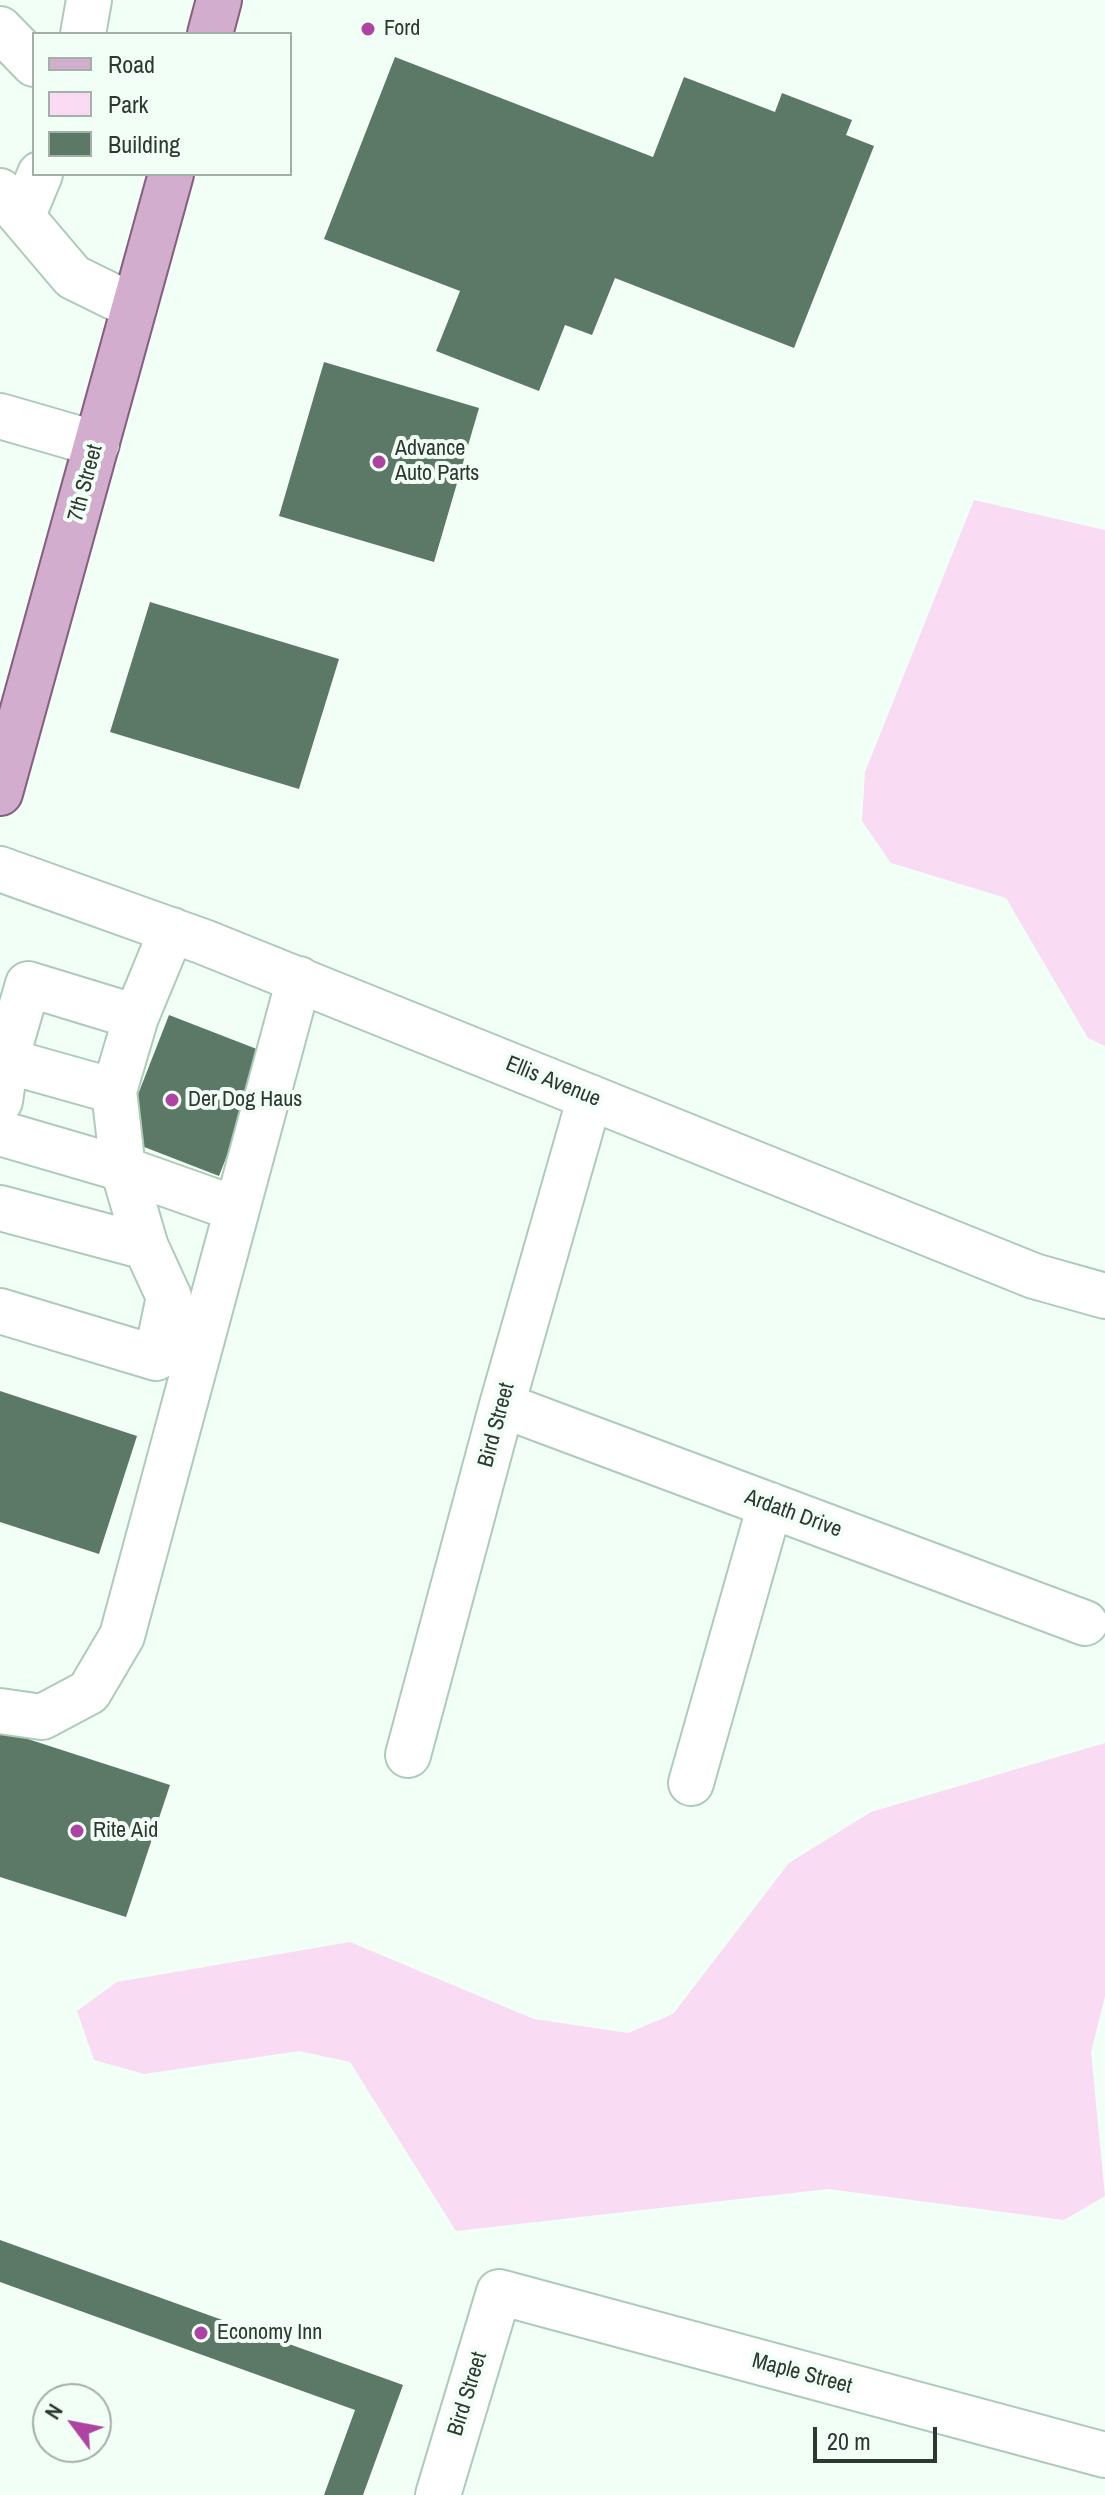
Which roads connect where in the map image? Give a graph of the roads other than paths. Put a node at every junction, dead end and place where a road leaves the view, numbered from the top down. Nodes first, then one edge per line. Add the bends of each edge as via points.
1 (89, 0) edge
2 (219, 0) edge
3 (0, 29) edge
4 (83, 32) edge
5 (211, 32) edge
6 (32, 62) edge
7 (38, 176) edge
8 (170, 176) edge
9 (11, 203) edge
10 (134, 307) junction
11 (0, 416) edge
12 (97, 444) junction
13 (0, 793) edge
14 (0, 869) edge
15 (172, 930) junction
16 (299, 979) junction
17 (136, 1017) junction
18 (2, 1073) edge
19 (114, 1091) junction
20 (590, 1097) junction
21 (0, 1133) edge
22 (123, 1169) junction
23 (0, 1208) edge
24 (236, 1209) junction
25 (146, 1247) junction
26 (1105, 1296) edge
27 (0, 1311) edge
28 (502, 1405) junction
29 (770, 1505) junction
30 (1085, 1623) dead end
31 (0, 1711) edge
32 (408, 1755) dead end
33 (691, 1783) dead end
34 (499, 2292) joint
35 (1105, 2455) edge
36 (438, 2495) edge

1 - 4 street
2 - 5 main road
3 - 6 street
7 - 9 street
8 - 10 main road, 7th Street
9 - 10 street via 73,277
10 - 12 main road, 7th Street
11 - 12 street
12 - 13 main road, 7th Street
14 - 15 street, Ellis Avenue
15 - 16 street, Ellis Avenue
15 - 17 street
16 - 20 street, Ellis Avenue
16 - 24 street
17 - 18 street via 28,984
17 - 19 street
18 - 19 street
19 - 22 street
20 - 26 street, Ellis Avenue via 1034,1276
20 - 28 street, Bird Street
21 - 22 street
22 - 24 street
22 - 25 street
23 - 25 street
24 - 31 street via 122,1636 89,1692 42,1717
25 - 27 street via 169,1297 156,1358
28 - 29 street, Ardath Drive
28 - 32 street, Bird Street
29 - 30 street, Ardath Drive
29 - 33 street
34 - 35 street, Maple Street
34 - 36 street, Bird Street

